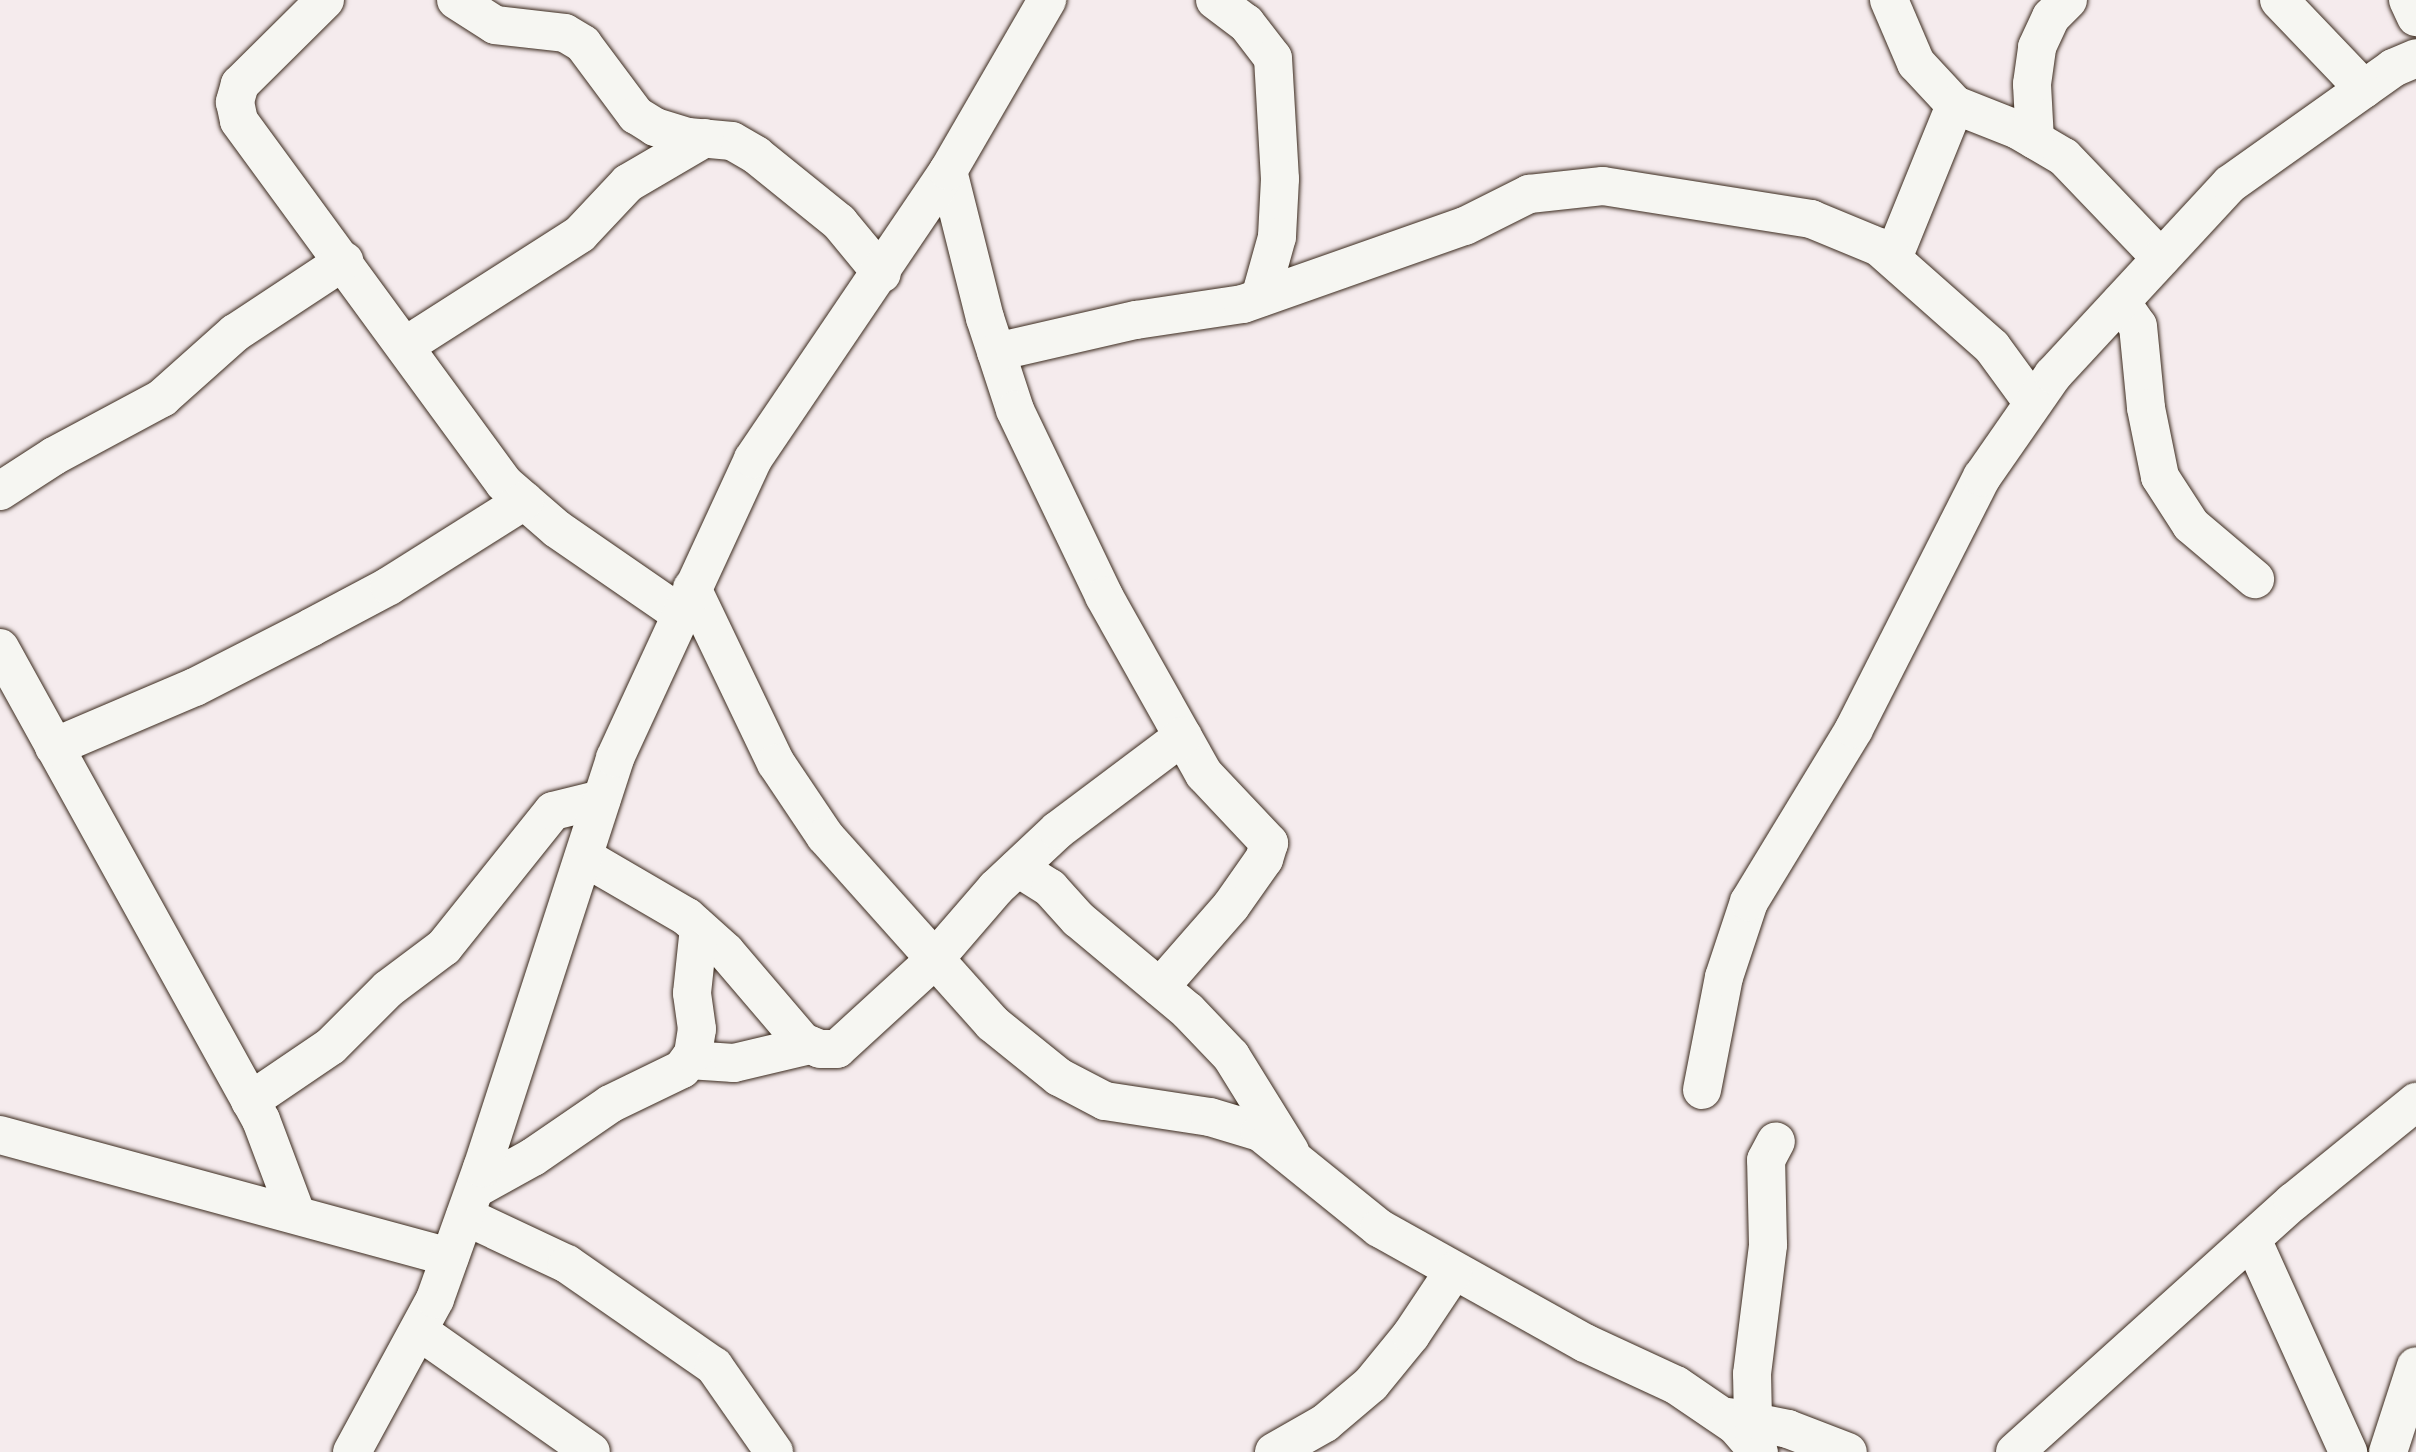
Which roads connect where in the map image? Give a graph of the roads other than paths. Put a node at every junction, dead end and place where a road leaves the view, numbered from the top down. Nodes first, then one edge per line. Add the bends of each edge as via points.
1 (325, 0) edge
2 (456, 0) edge
3 (1047, 0) edge
4 (1215, 0) edge
5 (1889, 0) edge
6 (2068, 0) edge
7 (2279, 0) edge
8 (2408, 0) edge
9 (2416, 17) edge
10 (2416, 58) edge
11 (2364, 89) junction
12 (1955, 105) junction
13 (705, 138) junction
14 (2035, 140) junction
15 (948, 171) junction
16 (1893, 258) junction
17 (2161, 258) junction
18 (344, 261) junction
19 (882, 274) junction
20 (1260, 298) junction
21 (2121, 302) junction
22 (405, 346) junction
23 (996, 352) junction
24 (2033, 403) junction
25 (0, 491) edge
26 (524, 501) junction
27 (2255, 579) dead end
28 (686, 601) junction
29 (0, 648) edge
30 (1184, 736) junction
31 (54, 747) junction
32 (602, 799) junction
33 (583, 857) junction
34 (1018, 868) junction
35 (699, 928) junction
36 (933, 961) junction
37 (1160, 987) junction
38 (810, 1045) junction
39 (689, 1060) junction
40 (1702, 1090) dead end
41 (250, 1101) junction
42 (2416, 1102) edge
43 (0, 1135) edge
44 (1776, 1141) dead end
45 (1295, 1160) junction
46 (470, 1202) junction
47 (296, 1213) junction
48 (2252, 1239) junction
49 (450, 1257) junction
50 (1453, 1272) junction
51 (419, 1331) junction
52 (2416, 1366) edge
53 (1744, 1429) edge
54 (352, 1452) edge
55 (591, 1452) edge
56 (774, 1452) edge
57 (1273, 1452) edge
58 (1848, 1452) edge
59 (2015, 1452) edge
60 (2348, 1452) edge
61 (2388, 1452) edge

1 - 18 street via 255,66 240,83 235,102 239,121
2 - 13 street via 495,25 565,33 583,44 636,115 655,127
3 - 15 street
4 - 20 street via 1246,23 1273,58 1280,179 1277,237
5 - 12 street via 1916,63
6 - 14 street via 2051,17 2037,47 2032,84
7 - 11 street
8 - 9 street
10 - 11 street
11 - 17 street via 2230,184
12 - 14 street
12 - 16 street
13 - 19 street via 732,141 756,155 839,222
13 - 22 street via 628,183 580,234
14 - 17 street via 2064,157
15 - 19 street
15 - 23 street
16 - 20 street via 1879,247 1811,219 1603,186 1529,194 1465,226
16 - 24 street via 1992,347
17 - 21 street
18 - 22 street
18 - 25 street via 235,333 162,398
19 - 28 street via 753,459
20 - 23 street
21 - 24 street
21 - 27 street via 2138,326 2149,429 2160,477 2191,525
22 - 26 street via 505,483
23 - 30 street via 1015,410 1104,596
24 - 40 street via 1982,477 1854,729 1749,902 1724,978
26 - 28 street via 557,529
26 - 31 street via 389,586 312,627 195,687
28 - 32 street via 615,758
28 - 36 street via 776,763 825,836
29 - 31 street
30 - 34 street via 1058,830
30 - 37 street via 1204,774 1269,843 1264,859 1231,906
31 - 41 street
32 - 33 street
32 - 41 street via 553,810 444,947 388,989 331,1046
33 - 35 street via 638,885
33 - 46 street
34 - 36 street
34 - 37 street via 1049,888 1078,919
35 - 38 street
35 - 39 street via 692,993 697,1029
36 - 38 street via 837,1049
36 - 45 street via 992,1023 1059,1077 1105,1101 1210,1118 1260,1132
37 - 45 street via 1231,1056
38 - 39 street via 734,1063
39 - 46 street via 682,1069 610,1104
41 - 47 street
42 - 48 street
43 - 47 street
44 - 53 street via 1766,1160 1768,1245
45 - 50 street via 1379,1228
46 - 49 street
46 - 56 street via 714,1366
47 - 49 street
48 - 59 street
48 - 60 street
49 - 51 street
50 - 53 street via 1676,1385
50 - 57 street via 1412,1335 1371,1384 1325,1423
51 - 54 street
51 - 55 street
52 - 61 street
53 - 58 street

